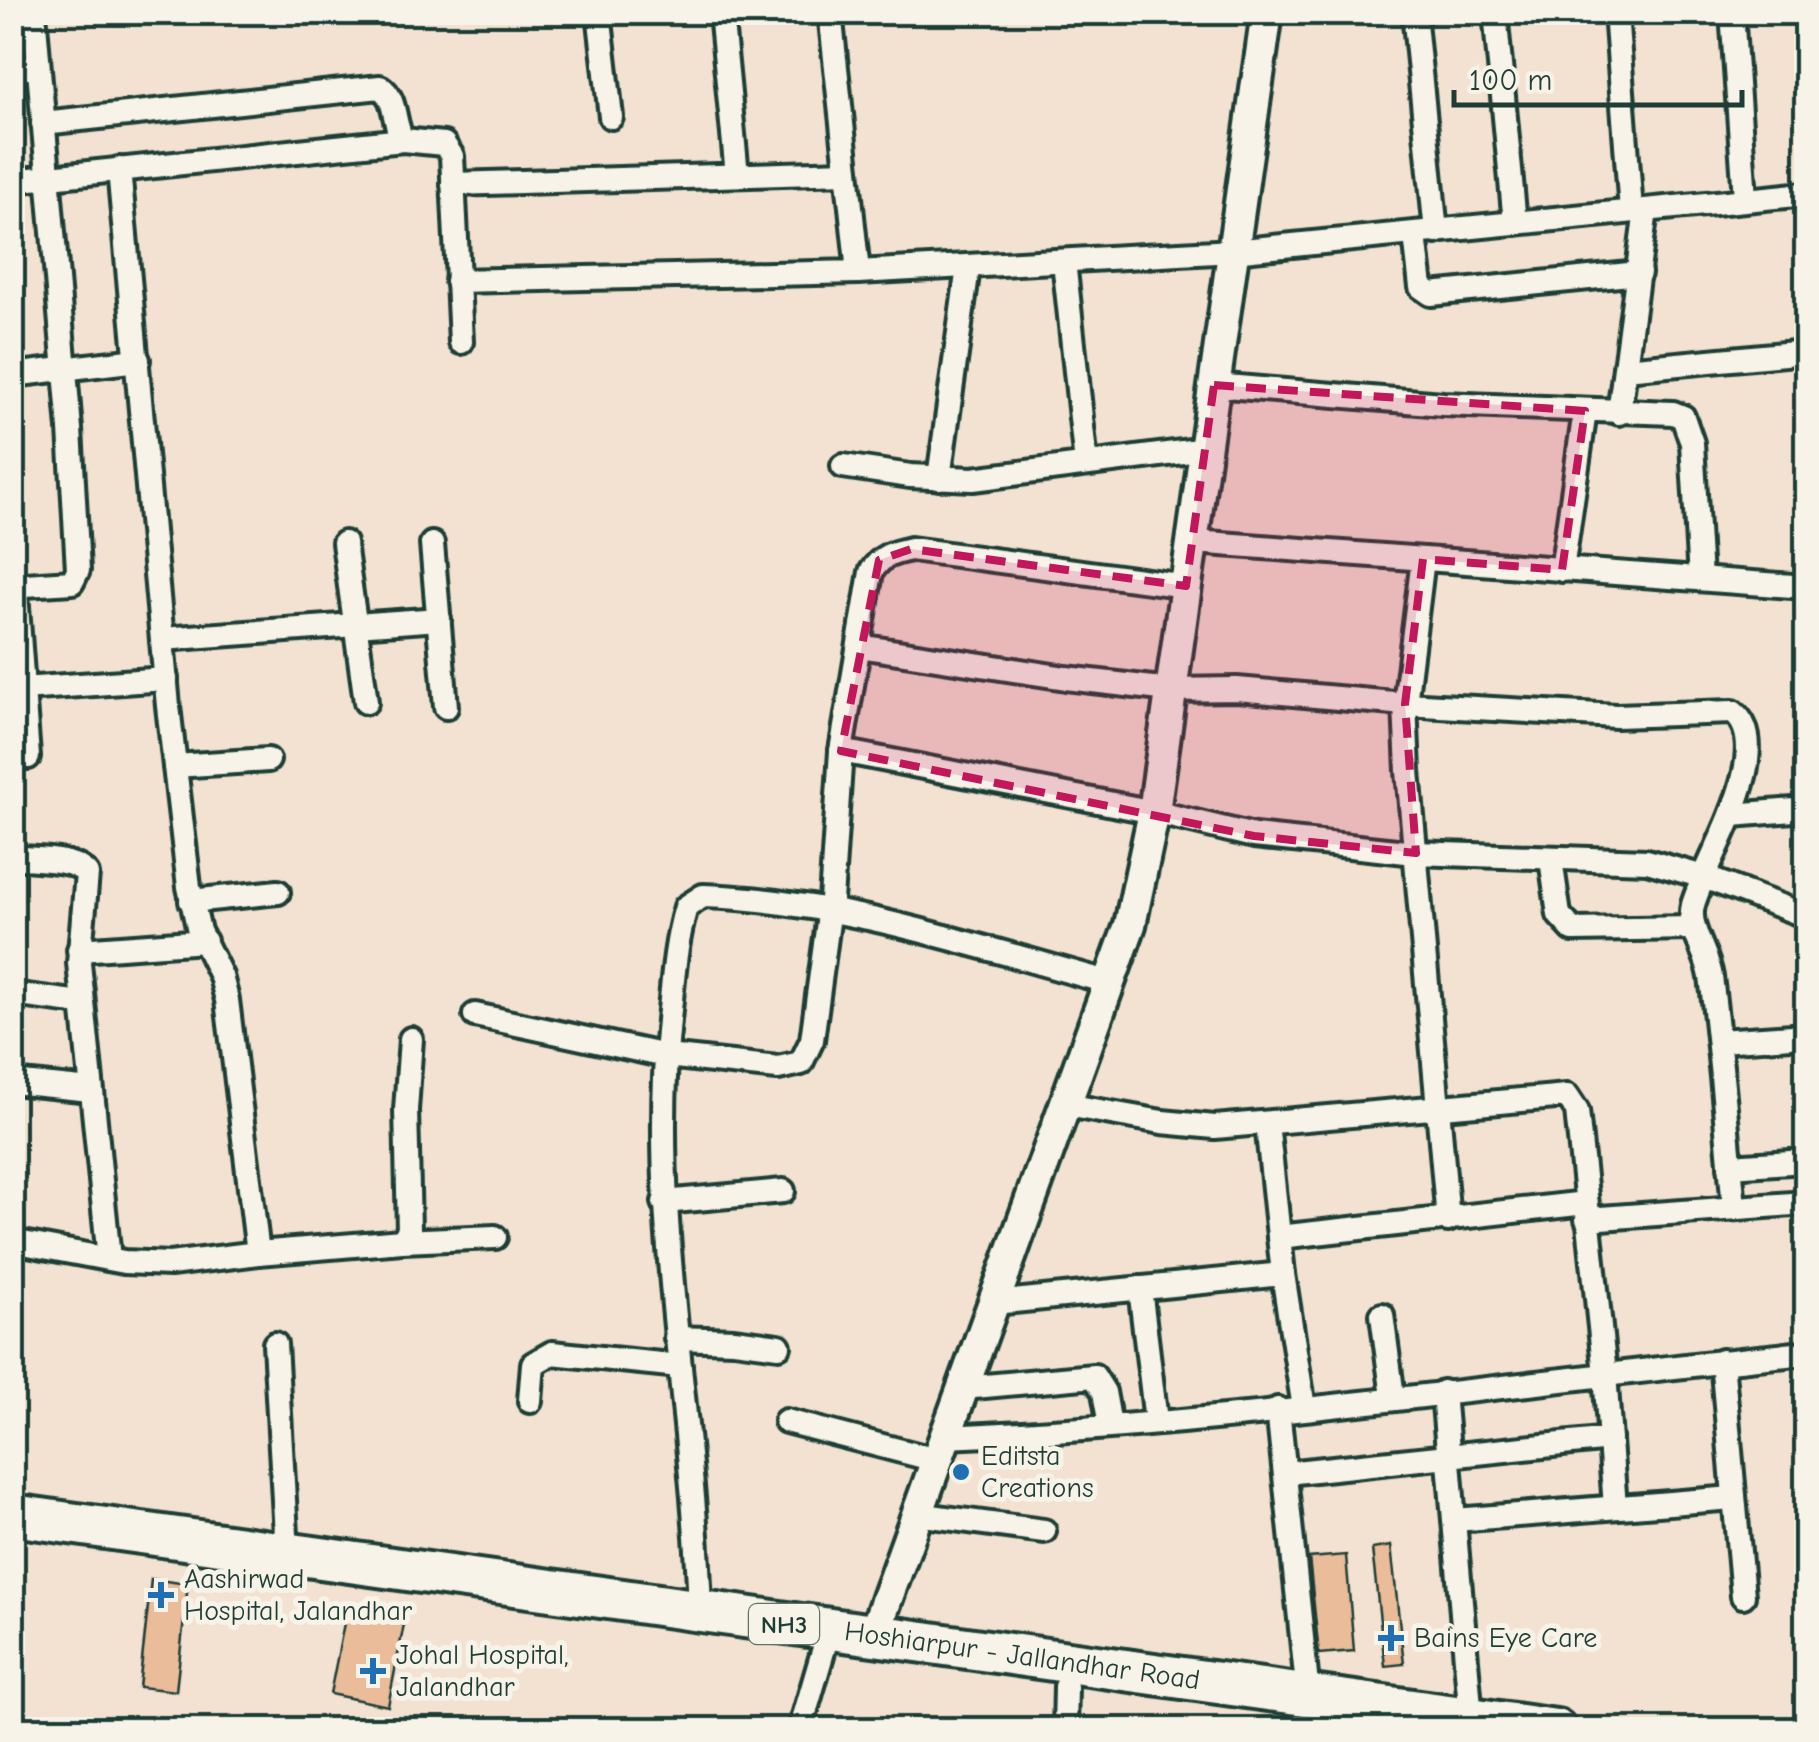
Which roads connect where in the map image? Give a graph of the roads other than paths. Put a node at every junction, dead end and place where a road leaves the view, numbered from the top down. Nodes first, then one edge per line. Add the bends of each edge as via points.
1 (34, 12) edge
2 (600, 12) edge
3 (721, 12) edge
4 (830, 12) edge
5 (1266, 12) edge
6 (1420, 12) edge
7 (1495, 12) edge
8 (1616, 12) edge
9 (1732, 12) edge
10 (38, 67) junction
11 (12, 69) edge
12 (612, 117) dead end
13 (42, 123) junction
14 (404, 140) junction
15 (119, 169) junction
16 (847, 172) junction
17 (737, 175) junction
18 (46, 177) junction
19 (12, 181) edge
20 (453, 184) junction
21 (1806, 194) edge
22 (1745, 198) junction
23 (1638, 210) junction
24 (1515, 223) junction
25 (1426, 233) junction
26 (1233, 251) junction
27 (1064, 261) junction
28 (968, 267) junction
29 (858, 272) junction
30 (1639, 272) junction
31 (458, 281) junction
32 (461, 342) dead end
33 (1806, 352) edge
34 (138, 360) junction
35 (65, 370) junction
36 (1625, 370) junction
37 (12, 375) edge
38 (1214, 385) junction
39 (1585, 412) junction
40 (1619, 412) junction
41 (1206, 448) junction
42 (1086, 464) junction
43 (842, 466) dead end
44 (939, 478) junction
45 (1194, 542) junction
46 (344, 543) dead end
47 (432, 544) dead end
48 (1424, 559) junction
49 (1562, 570) junction
50 (1700, 579) junction
51 (1186, 586) junction
52 (1806, 587) edge
53 (439, 620) junction
54 (354, 627) junction
55 (162, 640) junction
56 (859, 646) junction
57 (166, 679) junction
58 (22, 689) junction
59 (1170, 690) junction
60 (366, 702) dead end
61 (1405, 704) junction
62 (446, 707) dead end
63 (841, 751) junction
64 (28, 757) dead end
65 (268, 760) dead end
66 (175, 766) junction
67 (1806, 809) edge
68 (1154, 812) junction
69 (1732, 815) junction
70 (1416, 853) junction
71 (12, 857) edge
72 (1551, 859) junction
73 (1704, 876) junction
74 (278, 892) dead end
75 (192, 901) junction
76 (829, 911) junction
77 (1806, 916) edge
78 (1692, 928) junction
79 (204, 941) junction
80 (79, 950) junction
81 (1111, 983) junction
82 (12, 994) edge
83 (82, 1003) junction
84 (475, 1015) dead end
85 (1806, 1035) edge
86 (411, 1038) dead end
87 (1720, 1041) junction
88 (666, 1056) junction
89 (12, 1082) edge
90 (90, 1090) junction
91 (1066, 1106) junction
92 (1439, 1106) junction
93 (1266, 1123) junction
94 (1806, 1161) edge
95 (1730, 1166) junction
96 (783, 1191) dead end
97 (664, 1202) junction
98 (1806, 1203) edge
99 (1734, 1208) junction
100 (1587, 1211) junction
101 (1448, 1220) junction
102 (495, 1237) dead end
103 (1279, 1238) junction
104 (12, 1241) edge
105 (402, 1241) junction
106 (258, 1253) junction
107 (109, 1259) junction
108 (1283, 1274) junction
109 (1140, 1288) junction
110 (994, 1303) junction
111 (1382, 1316) dead end
112 (676, 1338) junction
113 (275, 1344) dead end
114 (779, 1346) dead end
115 (1806, 1352) edge
116 (1722, 1361) junction
117 (680, 1366) junction
118 (1605, 1374) junction
119 (962, 1388) junction
120 (1443, 1392) junction
121 (1393, 1397) junction
122 (530, 1402) dead end
123 (1304, 1408) junction
124 (1278, 1410) junction
125 (786, 1420) dead end
126 (1156, 1421) junction
127 (1110, 1425) junction
128 (1610, 1439) junction
129 (940, 1448) junction
130 (1449, 1455) junction
131 (1286, 1472) junction
132 (1732, 1498) junction
133 (1615, 1507) junction
134 (916, 1514) junction
135 (12, 1515) edge
136 (1455, 1520) junction
137 (1044, 1530) dead end
138 (12, 1537) edge
139 (287, 1552) junction
140 (1743, 1596) dead end
141 (700, 1610) junction
142 (873, 1636) junction
143 (826, 1642) junction
144 (913, 1653) junction
145 (1066, 1687) junction
146 (1308, 1695) junction
147 (1471, 1718) junction
148 (1368, 1729) edge
149 (800, 1730) edge
150 (1064, 1730) edge
151 (1556, 1730) edge

1 - 10 street
2 - 12 street
3 - 17 street
4 - 16 street
5 - 26 street
6 - 25 street via 1415,22
7 - 24 street
8 - 23 street
9 - 22 street
10 - 11 street
10 - 13 street
13 - 14 street via 380,86 390,94
13 - 18 street
14 - 15 street
14 - 20 street via 449,148
15 - 18 street
15 - 34 street
16 - 17 street
16 - 29 street
17 - 20 street
18 - 19 street
18 - 35 street
20 - 31 street
21 - 22 street
22 - 23 street
23 - 24 street
23 - 30 street
24 - 25 street
25 - 26 street
25 - 30 street via 1422,287 1431,294
26 - 27 street
26 - 38 street
27 - 28 street
27 - 42 street
28 - 29 street
28 - 44 street
29 - 31 street
30 - 36 street
31 - 32 street
33 - 36 street
34 - 35 street
34 - 55 street
35 - 37 street
35 - 58 street via 78,570 72,582 25,585 16,592
36 - 40 street
38 - 39 street
38 - 41 street
39 - 40 street
39 - 49 street
40 - 50 street via 1673,413 1688,424
41 - 42 street
41 - 45 street
42 - 44 street
43 - 44 street
45 - 48 street
45 - 51 street
46 - 54 street
47 - 53 street
48 - 49 street
48 - 61 street
49 - 50 street
50 - 52 street
51 - 56 street via 926,551 890,553 871,572
51 - 59 street
53 - 54 street
53 - 62 street
54 - 55 street
54 - 60 street
55 - 57 street
56 - 59 street
56 - 63 street
57 - 58 street
57 - 66 street
58 - 64 street
59 - 61 street
59 - 68 street
61 - 69 street via 1616,716 1733,712 1748,736
61 - 70 street
63 - 68 street
63 - 76 street
65 - 66 street
66 - 75 street
67 - 69 street
68 - 70 street via 1254,836
68 - 81 street
69 - 73 street
70 - 72 street
70 - 92 street
71 - 80 street via 83,868 89,883
72 - 73 street via 1647,861
72 - 78 street via 1559,915 1573,930
73 - 77 street
73 - 78 street
74 - 75 street
75 - 79 street
76 - 81 street
76 - 88 street via 812,1040 801,1064 778,1068
76 - 88 street via 718,896 702,896 686,907
78 - 87 street via 1709,963
79 - 80 street
79 - 106 street via 227,1000
80 - 83 street
81 - 91 street
82 - 83 street
83 - 90 street
84 - 88 street
85 - 87 street
86 - 105 street via 409,1230
87 - 95 street
88 - 97 street
89 - 90 street
90 - 107 street
91 - 93 street via 1195,1126
91 - 110 street
92 - 93 street
92 - 100 street via 1568,1096 1577,1111
92 - 101 street
93 - 103 street
94 - 95 street
95 - 99 street
96 - 97 street
97 - 112 street
98 - 99 street
99 - 100 street
100 - 101 street
100 - 118 street
101 - 103 street
102 - 105 street
103 - 108 street
104 - 107 street
105 - 106 street
106 - 107 street via 170,1264
108 - 109 street
108 - 123 street
109 - 110 street
109 - 126 street
110 - 119 street
111 - 121 street
112 - 114 street
112 - 117 street
113 - 139 street
115 - 116 street
116 - 118 street
116 - 132 street
117 - 122 street via 552,1353 533,1364
117 - 141 street
118 - 120 street
118 - 128 street
119 - 127 street via 1094,1376
119 - 129 street
120 - 121 street
120 - 130 street
121 - 123 street
123 - 124 street
124 - 126 street
124 - 131 street
125 - 129 street
126 - 127 street
127 - 129 street
128 - 130 street
128 - 133 street
129 - 134 street
130 - 131 street
130 - 136 street
131 - 146 street
132 - 133 street
132 - 140 street
133 - 136 street
134 - 137 street
134 - 142 street
135 - 139 highway, Hoshiarpur - Jallandhar Road / NH3
136 - 147 street
138 - 143 highway, Hoshiarpur - Jallandhar Road / NH3
139 - 141 highway, Hoshiarpur - Jallandhar Road / NH3
141 - 143 highway, Hoshiarpur - Jallandhar Road / NH3
142 - 143 highway, Hoshiarpur - Jallandhar Road / NH3
142 - 144 highway, Hoshiarpur - Jallandhar Road / NH3
143 - 144 highway, Hoshiarpur - Jallandhar Road / NH3
143 - 149 street
144 - 145 highway, Hoshiarpur - Jallandhar Road / NH3
144 - 146 highway, Hoshiarpur - Jallandhar Road / NH3
145 - 148 highway, Hoshiarpur - Jallandhar Road / NH3
145 - 150 street
146 - 147 highway, Hoshiarpur - Jallandhar Road / NH3
147 - 151 highway, Hoshiarpur - Jallandhar Road / NH3

